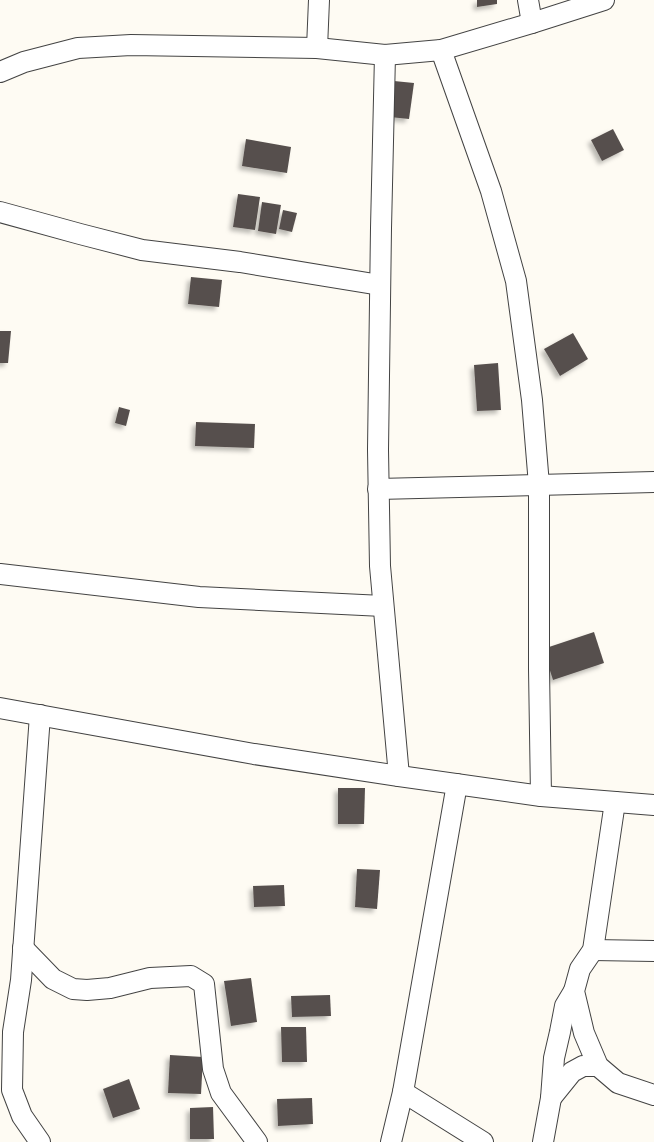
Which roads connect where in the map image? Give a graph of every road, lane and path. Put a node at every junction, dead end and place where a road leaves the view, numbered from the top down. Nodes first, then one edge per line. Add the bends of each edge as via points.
1 (319, 0) edge
2 (528, 0) edge
3 (604, 0) edge
4 (532, 23) junction
5 (317, 48) junction
6 (441, 50) junction
7 (385, 55) junction
8 (0, 72) edge
9 (0, 212) edge
10 (380, 285) junction
11 (654, 482) edge
12 (539, 485) junction
13 (378, 489) junction
14 (0, 574) edge
15 (383, 606) junction
16 (0, 708) edge
17 (40, 715) junction
18 (399, 776) junction
19 (458, 784) junction
20 (541, 796) junction
21 (615, 802) junction
22 (654, 805) edge
23 (23, 948) junction
24 (593, 950) junction
25 (654, 951) edge
26 (574, 991) junction
27 (6, 1034) edge
28 (598, 1066) junction
29 (403, 1092) junction
30 (654, 1095) edge
31 (551, 1098) junction
32 (40, 1142) edge
33 (257, 1142) edge
34 (391, 1142) edge
35 (483, 1142) edge
36 (543, 1142) edge

1 - 5 street
2 - 4 street
3 - 4 street
4 - 6 street
5 - 7 street
5 - 8 street via 131,45 78,48 24,62
6 - 7 street
6 - 12 street via 491,191 516,281 532,400
7 - 10 street
9 - 10 street via 142,250 240,262
10 - 13 street
11 - 12 street
12 - 13 street
12 - 20 street
13 - 15 street
14 - 15 street via 199,597
15 - 18 street
16 - 17 street
17 - 18 street via 254,754
17 - 23 street
18 - 19 street
19 - 20 street
19 - 29 street
20 - 21 street
21 - 22 street
21 - 24 street
23 - 27 street via 21,980
23 - 33 street via 53,979 73,989 110,988 150,978 191,976 204,984 213,1070 221,1093
24 - 25 street
24 - 26 street via 580,969
26 - 28 street via 584,1033
26 - 31 street via 565,1006 554,1058
27 - 32 street via 12,1090 22,1116
28 - 30 street via 618,1083
28 - 31 street via 583,1066 572,1072
29 - 34 street
29 - 35 street
31 - 36 street

